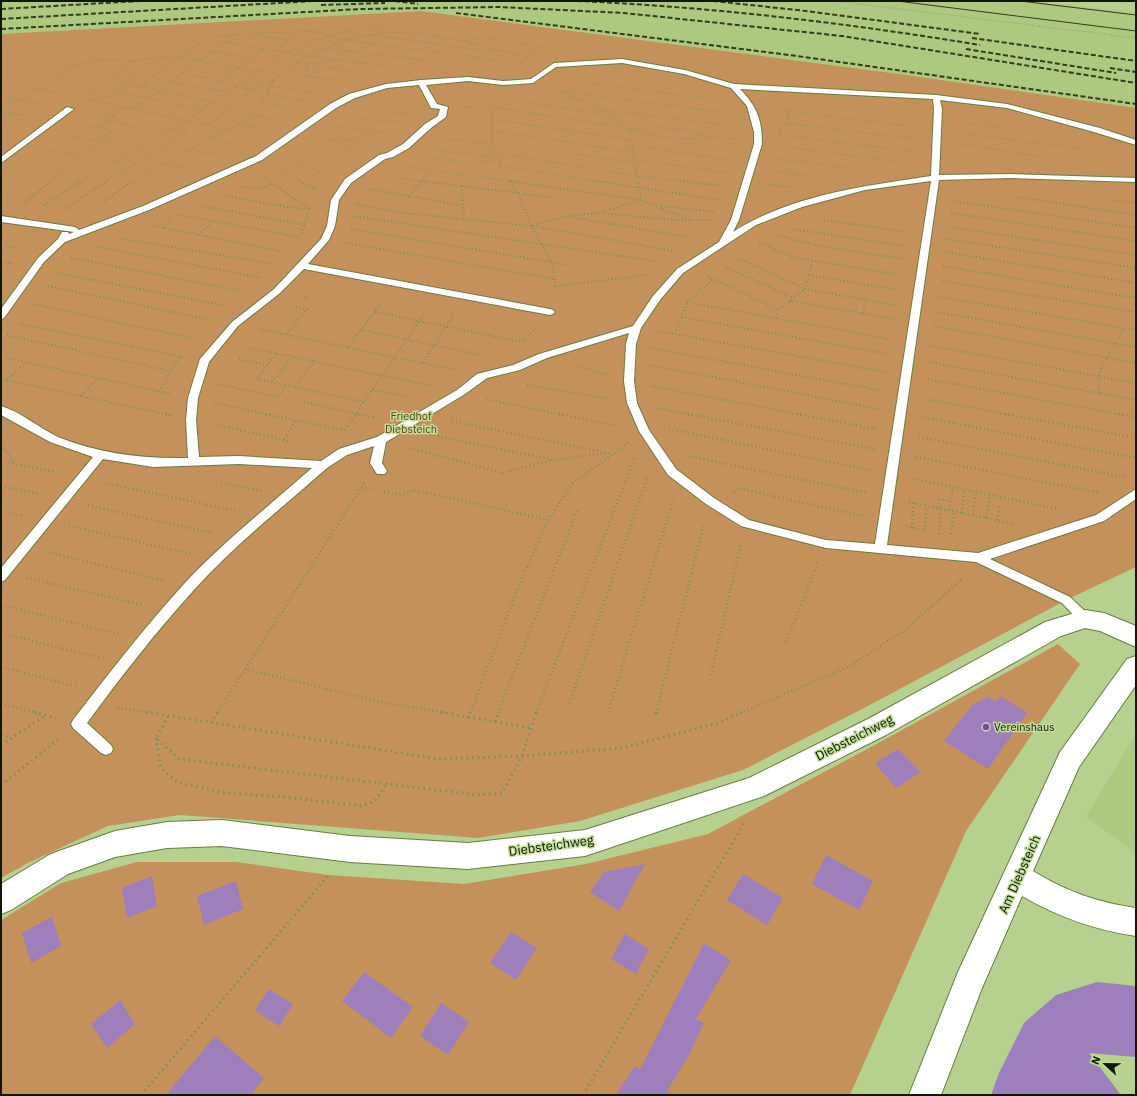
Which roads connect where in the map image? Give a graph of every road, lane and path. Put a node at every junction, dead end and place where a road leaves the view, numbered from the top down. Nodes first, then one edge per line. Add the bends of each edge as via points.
1 (836, 1) edge
2 (297, 31) junction
3 (389, 32) junction
4 (250, 34) junction
5 (232, 35) junction
6 (330, 35) junction
7 (368, 35) junction
8 (1136, 38) edge
9 (288, 40) junction
10 (345, 40) junction
11 (464, 41) junction
12 (224, 42) junction
13 (264, 48) junction
14 (501, 50) junction
15 (212, 51) junction
16 (276, 51) junction
17 (288, 52) junction
18 (307, 56) junction
19 (180, 57) junction
20 (157, 58) junction
21 (251, 58) junction
22 (528, 58) junction
23 (133, 61) junction
24 (199, 61) junction
25 (296, 63) junction
26 (511, 63) dead end
27 (519, 64) dead end
28 (308, 65) junction
29 (554, 65) junction
30 (239, 67) junction
31 (390, 67) dead end
32 (258, 71) junction
33 (183, 73) junction
34 (275, 78) junction
35 (221, 81) junction
36 (532, 81) junction
37 (170, 82) junction
38 (421, 82) junction
39 (580, 82) dead end
40 (125, 83) junction
41 (76, 84) dead end
42 (140, 86) junction
43 (234, 86) junction
44 (272, 86) junction
45 (502, 86) junction
46 (734, 86) junction
47 (210, 89) junction
48 (159, 90) junction
49 (253, 90) junction
50 (115, 91) junction
51 (564, 91) junction
52 (226, 92) junction
53 (62, 94) dead end
54 (267, 94) junction
55 (316, 94) dead end
56 (497, 97) junction
57 (936, 97) junction
58 (85, 98) junction
59 (149, 98) junction
60 (704, 99) dead end
61 (100, 102) junction
62 (213, 102) junction
63 (308, 102) dead end
64 (1, 104) edge
65 (123, 106) junction
66 (333, 106) junction
67 (444, 107) junction
68 (493, 107) junction
69 (70, 109) joint
70 (134, 109) junction
71 (201, 110) junction
72 (602, 110) junction
73 (320, 114) junction
74 (753, 116) junction
75 (442, 118) junction
76 (491, 119) junction
77 (108, 120) junction
78 (186, 121) junction
79 (785, 123) dead end
80 (208, 126) junction
81 (428, 126) junction
82 (302, 127) junction
83 (99, 128) dead end
84 (148, 129) dead end
85 (171, 129) junction
86 (630, 129) junction
87 (639, 129) junction
88 (758, 129) junction
89 (113, 130) dead end
90 (228, 130) junction
91 (491, 130) junction
92 (780, 135) dead end
93 (709, 137) junction
94 (327, 138) junction
95 (631, 140) junction
96 (937, 141) junction
97 (359, 142) dead end
98 (758, 142) junction
99 (1136, 144) edge
100 (632, 145) junction
101 (633, 152) junction
102 (394, 153) junction
103 (494, 153) junction
104 (571, 153) dead end
105 (754, 155) junction
106 (936, 155) junction
107 (259, 158) junction
108 (1054, 158) dead end
109 (634, 159) junction
110 (1, 161) edge
111 (376, 161) junction
112 (496, 161) junction
113 (114, 162) junction
114 (244, 164) junction
115 (635, 164) junction
116 (403, 166) dead end
117 (498, 166) junction
118 (936, 166) junction
119 (128, 167) junction
120 (751, 169) junction
121 (430, 170) junction
122 (864, 170) dead end
123 (360, 173) junction
124 (637, 176) junction
125 (820, 178) dead end
126 (935, 178) junction
127 (1136, 180) edge
128 (422, 181) junction
129 (512, 182) junction
130 (273, 184) junction
131 (462, 186) junction
132 (189, 189) junction
133 (254, 189) dead end
134 (640, 189) junction
135 (746, 189) junction
136 (518, 193) junction
137 (409, 196) dead end
138 (1012, 196) dead end
139 (557, 198) dead end
140 (933, 198) junction
141 (165, 200) junction
142 (335, 200) junction
143 (641, 200) junction
144 (740, 203) junction
145 (657, 205) junction
146 (146, 208) junction
147 (309, 209) junction
148 (931, 210) junction
149 (778, 212) junction
150 (333, 213) junction
151 (600, 213) junction
152 (1136, 215) edge
153 (566, 216) junction
154 (736, 217) junction
155 (2, 219) edge
156 (118, 220) junction
157 (464, 220) junction
158 (213, 221) junction
159 (692, 221) junction
160 (20, 222) junction
161 (929, 224) junction
162 (40, 225) junction
163 (305, 225) junction
164 (331, 226) junction
165 (531, 226) junction
166 (748, 227) junction
167 (1136, 228) edge
168 (67, 229) junction
169 (793, 229) dead end
170 (82, 232) junction
171 (199, 235) junction
172 (688, 236) dead end
173 (927, 236) junction
174 (300, 237) junction
175 (62, 240) junction
176 (325, 240) junction
177 (1136, 241) edge
178 (296, 242) dead end
179 (722, 244) junction
180 (1, 245) edge
181 (544, 245) junction
182 (16, 248) dead end
183 (925, 249) junction
184 (47, 254) junction
185 (1136, 255) edge
186 (284, 256) dead end
187 (703, 256) junction
188 (813, 261) dead end
189 (552, 262) junction
190 (923, 263) junction
191 (569, 265) dead end
192 (303, 266) junction
193 (1136, 268) edge
194 (35, 269) junction
195 (272, 269) dead end
196 (684, 269) junction
197 (267, 274) dead end
198 (809, 275) junction
199 (261, 278) junction
200 (555, 279) junction
201 (713, 279) junction
202 (26, 281) junction
203 (256, 283) dead end
204 (396, 283) junction
205 (1136, 283) edge
206 (556, 286) junction
207 (439, 291) junction
208 (918, 293) junction
209 (240, 296) dead end
210 (794, 298) junction
211 (1136, 298) edge
212 (866, 299) dead end
213 (14, 300) junction
214 (266, 301) junction
215 (790, 301) junction
216 (779, 310) junction
217 (375, 312) junction
218 (456, 312) dead end
219 (550, 312) junction
220 (863, 314) junction
221 (1, 316) edge
222 (776, 318) dead end
223 (214, 321) junction
224 (419, 321) junction
225 (16, 323) dead end
226 (914, 323) junction
227 (235, 324) junction
228 (447, 326) junction
229 (636, 328) junction
230 (1123, 328) junction
231 (361, 330) junction
232 (1136, 330) edge
233 (1, 334) edge
234 (287, 334) junction
235 (675, 334) dead end
236 (406, 340) junction
237 (522, 342) junction
238 (217, 344) junction
239 (434, 345) junction
240 (518, 346) dead end
241 (348, 347) junction
242 (250, 348) dead end
243 (277, 354) junction
244 (180, 356) junction
245 (543, 356) junction
246 (292, 357) junction
247 (394, 357) junction
248 (1106, 357) junction
249 (239, 359) dead end
250 (204, 360) junction
251 (314, 362) junction
252 (25, 363) dead end
253 (423, 363) junction
254 (1136, 363) edge
255 (267, 365) junction
256 (170, 371) junction
257 (382, 376) junction
258 (482, 376) junction
259 (98, 378) dead end
260 (6, 380) dead end
261 (198, 380) junction
262 (629, 381) junction
263 (272, 382) junction
264 (286, 385) junction
265 (525, 385) dead end
266 (295, 387) junction
267 (372, 390) junction
268 (159, 391) dead end
269 (459, 393) junction
270 (1099, 393) dead end
271 (81, 396) dead end
272 (304, 402) dead end
273 (364, 402) junction
274 (632, 403) junction
275 (440, 404) junction
276 (1, 410) edge
277 (356, 413) junction
278 (421, 415) junction
279 (297, 420) dead end
280 (403, 426) junction
281 (345, 430) dead end
282 (644, 431) junction
283 (283, 440) dead end
284 (381, 440) junction
285 (1, 445) edge
286 (657, 449) junction
287 (606, 453) junction
288 (612, 454) junction
289 (100, 455) junction
290 (553, 460) junction
291 (1, 461) edge
292 (194, 461) junction
293 (16, 463) junction
294 (323, 465) junction
295 (379, 467) joint
296 (680, 477) junction
297 (81, 478) junction
298 (1, 486) edge
299 (362, 487) junction
300 (953, 487) dead end
301 (964, 490) dead end
302 (976, 492) dead end
303 (1136, 493) edge
304 (990, 495) dead end
305 (888, 497) junction
306 (64, 499) junction
307 (951, 500) junction
308 (710, 501) junction
309 (913, 503) junction
310 (927, 506) junction
311 (1000, 507) dead end
312 (578, 508) dead end
313 (939, 508) junction
314 (949, 510) junction
315 (954, 511) junction
316 (1, 512) edge
317 (243, 512) dead end
318 (962, 513) junction
319 (973, 515) junction
320 (986, 518) junction
321 (548, 520) junction
322 (997, 520) junction
323 (46, 521) junction
324 (745, 523) junction
325 (912, 528) dead end
326 (924, 530) dead end
327 (1053, 532) junction
328 (211, 534) dead end
329 (939, 534) dead end
330 (950, 536) dead end
331 (826, 544) junction
332 (26, 546) junction
333 (880, 550) junction
334 (198, 556) dead end
335 (978, 558) junction
336 (3, 575) edge
337 (170, 582) dead end
338 (1, 605) edge
339 (145, 606) dead end
340 (1085, 619) junction
341 (1, 632) edge
342 (1136, 637) edge
343 (143, 640) junction
344 (786, 642) dead end
345 (124, 663) junction
346 (1136, 666) edge
347 (1, 667) edge
348 (245, 669) junction
349 (711, 675) dead end
350 (101, 693) junction
351 (1, 704) edge
352 (92, 704) junction
353 (568, 707) dead end
354 (608, 712) dead end
355 (656, 714) dead end
356 (46, 716) junction
357 (168, 716) junction
358 (468, 718) junction
359 (495, 722) junction
360 (211, 723) junction
361 (78, 724) junction
362 (530, 728) junction
363 (1, 735) edge
364 (12, 738) junction
365 (156, 738) junction
366 (1, 746) edge
367 (106, 749) dead end
368 (522, 756) junction
369 (387, 783) junction
370 (1, 785) edge
371 (756, 788) junction
372 (350, 849) junction
373 (1017, 877) junction
374 (1, 900) edge
375 (1136, 922) edge
376 (141, 1095) edge
377 (583, 1095) edge
378 (925, 1095) edge

1 - 8 path
2 - 4 path
2 - 6 path
2 - 9 path
3 - 6 path via 368,26
3 - 7 path
3 - 11 path via 407,32
4 - 5 path
4 - 9 path
5 - 12 path
5 - 19 path via 206,38
6 - 10 path
6 - 17 path
7 - 10 path
7 - 14 path via 495,52
9 - 16 path
10 - 18 path
10 - 26 path
11 - 14 path
11 - 22 path via 481,37 540,48
12 - 13 path
12 - 15 path
13 - 16 path
13 - 21 path
14 - 22 path
15 - 21 path
15 - 24 path
16 - 17 path
17 - 18 path
17 - 32 path
18 - 25 path
18 - 31 path
19 - 20 path
19 - 24 path
19 - 42 path
20 - 23 path
20 - 40 path
21 - 30 path
22 - 27 path
22 - 29 path
23 - 58 path
23 - 64 path via 83,62 66,70 38,90 24,87
24 - 30 path
24 - 33 path
25 - 28 path
25 - 34 path
28 - 28 path via 312,62 320,63 312,69 304,68
29 - 36 lane
29 - 46 lane via 622,61 685,72
30 - 32 path
30 - 35 path
32 - 43 path
33 - 35 path
33 - 37 path
34 - 44 path
34 - 49 path
35 - 47 path
36 - 45 lane
36 - 51 path
37 - 47 path
37 - 48 path
38 - 45 lane via 468,79
38 - 66 lane via 376,88
38 - 67 lane via 434,106
39 - 60 path
40 - 42 path
40 - 50 path
41 - 53 path
42 - 48 path
43 - 49 path
43 - 52 path
44 - 54 path
44 - 55 path
45 - 56 path
46 - 57 lane
46 - 74 lane via 751,105
47 - 52 path
48 - 59 path
48 - 62 path
49 - 80 path
50 - 59 path
50 - 61 path
51 - 72 path
51 - 74 path
52 - 62 path
54 - 63 path
54 - 90 path via 250,115
56 - 68 path
56 - 72 path via 596,113
57 - 96 lane
57 - 99 lane via 1007,106 1051,118 1045,123 1097,130
58 - 61 path
58 - 69 path
59 - 70 path
59 - 71 path
61 - 65 path
62 - 71 path
65 - 70 path
65 - 77 path
66 - 73 lane
66 - 75 path
67 - 68 path
67 - 75 lane
68 - 76 path
68 - 86 path
69 - 110 lane
70 - 78 path
71 - 78 path
72 - 86 path
72 - 88 path
73 - 81 path
73 - 82 lane
74 - 88 lane
75 - 81 lane
76 - 91 path
76 - 95 path
77 - 83 path
77 - 84 path
78 - 80 path
78 - 85 path
79 - 96 path
80 - 90 path
81 - 102 lane
82 - 94 path
82 - 107 lane
85 - 113 path
85 - 119 path via 187,133
86 - 87 path
86 - 95 path
87 - 93 path via 649,126 690,131
87 - 93 path via 648,134 688,140
88 - 98 lane
89 - 155 path
90 - 168 path via 145,173
91 - 101 path
91 - 103 path
92 - 106 path
93 - 98 path
94 - 97 path
94 - 111 path
95 - 100 path
96 - 106 lane
96 - 108 path
98 - 105 lane
98 - 118 path
100 - 101 path
100 - 120 path
101 - 109 path
102 - 111 lane
102 - 112 path via 473,163
103 - 112 path
103 - 124 path
104 - 115 path
105 - 120 lane
105 - 122 path
106 - 118 lane
107 - 114 lane
107 - 142 path
109 - 115 path
109 - 120 path
111 - 123 lane
112 - 117 path
113 - 119 path
113 - 160 path via 71,187
114 - 130 path
114 - 132 lane
115 - 124 path
116 - 121 path
117 - 129 path
117 - 134 path
118 - 126 lane
119 - 162 path
120 - 125 path
120 - 135 lane
121 - 128 path
121 - 129 path
123 - 128 path
123 - 142 lane via 348,181
124 - 134 path
124 - 135 path
126 - 127 lane via 1011,176
126 - 140 lane
126 - 149 lane via 865,188
128 - 131 path
128 - 137 path
129 - 136 path
129 - 143 path
130 - 133 path
130 - 147 path
131 - 136 path
131 - 157 path
132 - 141 lane
132 - 147 path
134 - 143 path
134 - 144 path
135 - 144 lane
136 - 139 path
136 - 165 path
138 - 152 path
140 - 148 lane
140 - 167 path
141 - 146 lane
141 - 163 path
142 - 150 lane
142 - 157 path via 404,213
143 - 145 path
143 - 151 path
144 - 154 lane
145 - 154 path
145 - 159 path
146 - 156 lane
146 - 158 path
147 - 163 path
148 - 161 lane
148 - 177 path
149 - 166 lane
149 - 173 path
150 - 164 lane
150 - 181 path
151 - 153 path
151 - 159 path
153 - 165 path
153 - 172 path
154 - 159 path
154 - 179 lane
155 - 160 lane
156 - 170 lane
156 - 171 path
157 - 165 path
158 - 171 path
158 - 174 path
160 - 162 lane
161 - 173 lane
161 - 185 path
162 - 168 lane
163 - 174 path
164 - 176 lane
164 - 189 path
165 - 181 path
165 - 187 path
166 - 179 lane
166 - 190 path via 814,245
168 - 170 lane
168 - 175 lane
169 - 183 path
170 - 175 lane
170 - 195 path via 278,264
171 - 186 path via 288,252
173 - 183 lane
173 - 193 path
174 - 178 path
175 - 184 lane
175 - 199 path
176 - 192 lane
176 - 200 path
179 - 187 lane
180 - 182 path
181 - 189 path
181 - 196 path
183 - 190 lane
183 - 205 path
184 - 194 lane
184 - 209 path via 246,292
187 - 196 lane
187 - 210 path
188 - 198 path
189 - 191 path
189 - 200 path
190 - 208 lane
190 - 211 path
192 - 204 lane
192 - 214 lane
194 - 202 lane
194 - 223 path via 228,306
196 - 201 path
196 - 206 path
196 - 229 lane via 656,298
197 - 199 path
198 - 208 path
198 - 210 path via 805,289
199 - 203 path
200 - 206 path
201 - 216 path
201 - 235 path via 688,302
202 - 213 lane
202 - 223 path
204 - 207 lane
204 - 217 path
206 - 219 path
207 - 219 lane
207 - 224 path
208 - 226 lane
208 - 230 path
210 - 215 path
212 - 220 path
213 - 221 lane
213 - 238 path
214 - 227 lane
214 - 234 path via 307,309
215 - 216 path
215 - 220 path
216 - 222 path
217 - 224 path
217 - 231 path
218 - 228 path
219 - 237 path
220 - 226 path
223 - 227 path
224 - 228 path
224 - 236 path
225 - 244 path
226 - 248 path
226 - 305 lane
227 - 234 path
227 - 238 lane
228 - 237 path
228 - 239 path
229 - 245 lane
229 - 262 lane via 631,344
230 - 232 path
230 - 248 path via 1117,343
231 - 236 path
231 - 241 path
233 - 256 path
234 - 241 path
236 - 239 path
236 - 247 path
237 - 240 path
238 - 250 lane
239 - 253 path
239 - 258 path via 503,360
241 - 247 path
242 - 243 path
243 - 246 path
243 - 255 path
244 - 250 path
244 - 256 path
245 - 258 lane via 516,368
245 - 262 path
246 - 251 path
246 - 263 path
247 - 253 path
247 - 257 path
248 - 254 path
248 - 270 path via 1099,377
249 - 255 path
250 - 261 lane
251 - 257 path
251 - 266 path
252 - 260 path
253 - 258 path
255 - 263 path via 256,379
256 - 268 path
257 - 267 path
257 - 269 path
258 - 269 lane
259 - 271 path
261 - 264 path via 278,397
261 - 292 lane via 191,420
262 - 274 lane
263 - 264 path
264 - 266 path
265 - 274 path
266 - 273 path
267 - 273 path
267 - 275 path
269 - 275 lane
269 - 282 path
272 - 277 path
273 - 277 path
274 - 282 lane
275 - 278 lane
276 - 289 lane via 54,438
277 - 280 path
277 - 281 path
278 - 280 lane
278 - 287 path
279 - 283 path
280 - 284 lane
280 - 290 path
282 - 286 lane
282 - 288 path
282 - 362 path
284 - 290 path via 503,473
284 - 294 lane via 343,452
284 - 295 lane
285 - 293 path
286 - 296 lane via 672,472
286 - 305 path
286 - 353 path
287 - 288 path
287 - 290 path
288 - 321 path via 573,483
289 - 292 lane via 153,463
289 - 297 lane
291 - 293 path
292 - 294 lane via 239,460
293 - 297 path
294 - 343 lane via 216,560
295 - 299 path
296 - 308 lane
296 - 354 path
297 - 306 lane
297 - 317 path
298 - 306 path
299 - 321 path via 401,495 414,490
299 - 348 path
300 - 307 path
301 - 318 path
302 - 319 path
303 - 327 lane via 1100,518
304 - 320 path
305 - 309 path
305 - 333 lane
306 - 323 lane
306 - 328 path
307 - 313 path via 940,498
307 - 314 path
308 - 324 lane
308 - 355 path
309 - 310 path
309 - 325 path
310 - 313 path
310 - 326 path
311 - 322 path
312 - 359 path
313 - 314 path
313 - 329 path
314 - 315 path
315 - 318 path
315 - 330 path
316 - 323 path
318 - 319 path
319 - 320 path
320 - 322 path
321 - 358 path via 517,590
322 - 327 path
323 - 332 lane
323 - 334 path
324 - 331 lane
324 - 349 path
327 - 335 lane
331 - 333 lane
331 - 344 path
332 - 336 lane
332 - 337 path
333 - 335 lane
335 - 340 lane via 1066,600
335 - 368 path via 966,575 908,628 848,667 718,723 622,748
336 - 339 path
338 - 343 path
340 - 342 street, Diebsteichweg via 1104,622
340 - 371 street, Diebsteichweg via 1052,629 877,726
341 - 345 path
343 - 345 lane
345 - 350 lane
346 - 373 street, Am Diebsteich via 1069,760
347 - 350 path
348 - 358 path via 381,702
348 - 360 path
350 - 352 lane
351 - 356 path
352 - 357 path
352 - 361 lane
356 - 361 path
356 - 364 path
357 - 360 path
357 - 365 path
358 - 359 path
359 - 362 path
360 - 368 path via 438,759
361 - 367 lane
361 - 370 path
362 - 368 path
363 - 364 path
364 - 366 path
365 - 369 path via 179,759 194,762
365 - 369 path via 161,768 178,782 225,794 286,797 362,806 375,801
368 - 369 path via 502,792 478,795
371 - 372 street, Diebsteichweg via 585,843 468,856
371 - 377 path via 752,810
372 - 374 street, Diebsteichweg via 222,833 167,835 114,844 59,864
372 - 376 path
373 - 375 street via 1077,910
373 - 378 street, Am Diebsteich via 969,983

